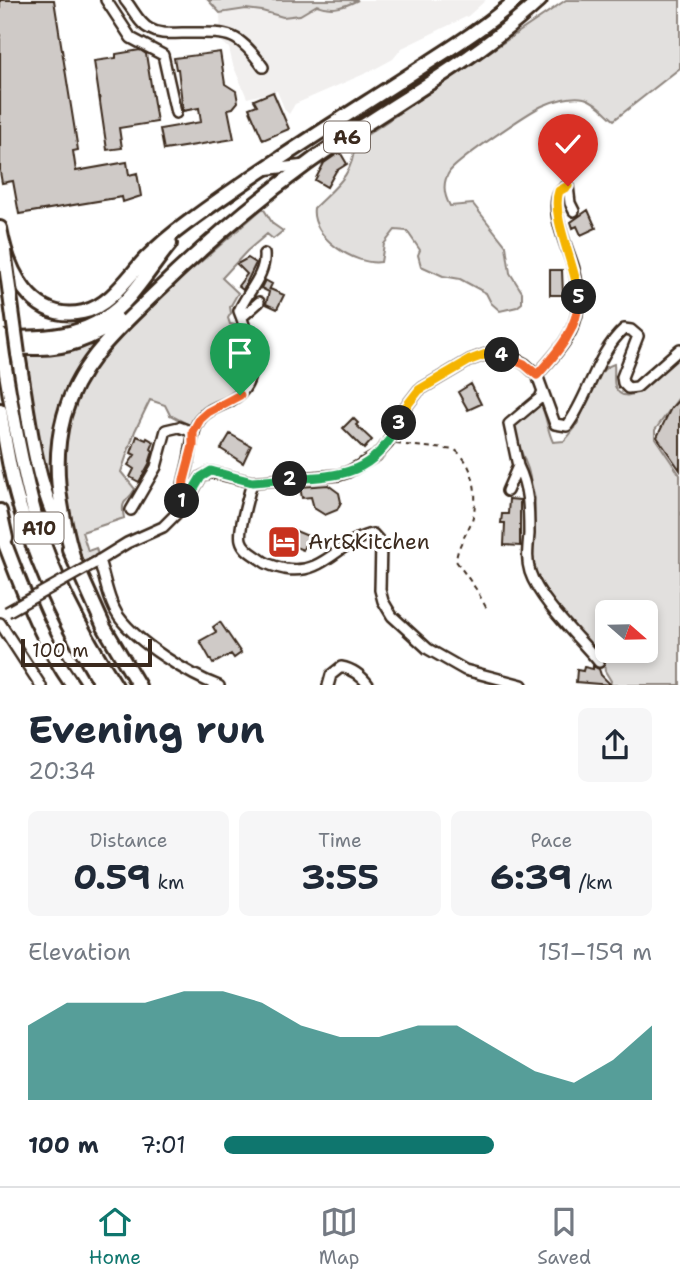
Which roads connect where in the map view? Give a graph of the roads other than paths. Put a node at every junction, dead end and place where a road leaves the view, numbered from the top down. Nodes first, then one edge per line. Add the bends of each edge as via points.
1 (106, 0) edge
2 (125, 0) edge
3 (516, 0) edge
4 (540, 0) edge
5 (263, 67) dead end
6 (176, 113) dead end
7 (305, 165) junction
8 (262, 170) junction
9 (574, 211) dead end
10 (197, 216) junction
11 (0, 228) edge
12 (4, 251) junction
13 (264, 254) dead end
14 (163, 285) junction
15 (259, 302) dead end
16 (243, 317) junction
17 (0, 336) edge
18 (680, 349) edge
19 (2, 352) edge
20 (537, 375) junction
21 (543, 390) junction
22 (0, 410) edge
23 (193, 432) junction
24 (518, 466) junction
25 (252, 482) junction
26 (507, 491) dead end
27 (184, 506) junction
28 (131, 510) dead end
29 (0, 512) edge
30 (0, 531) edge
31 (73, 556) junction
32 (96, 561) junction
33 (12, 563) junction
34 (4, 614) edge
35 (0, 623) edge
36 (595, 657) edge
37 (41, 685) edge
38 (73, 685) edge
39 (102, 685) edge
40 (116, 685) edge
41 (139, 685) edge
42 (219, 685) edge
43 (328, 685) edge
44 (369, 685) edge
45 (522, 685) edge

1 - 6 street via 131,38 163,55
2 - 5 street via 151,30 233,36 253,51
3 - 8 highway, A6
4 - 7 highway, A6 via 494,39
7 - 8 street
7 - 14 highway, A6
8 - 10 highway, A6
9 - 20 street via 568,186 564,186 556,207 575,271 578,309 564,343
10 - 12 highway, bridge via 158,247 107,300 82,312 47,308 30,297
10 - 17 highway via 131,296 93,325 56,337
11 - 12 highway, A10
12 - 31 highway, A10, bridge via 41,478
13 - 16 street via 262,272 239,311
14 - 19 highway via 84,340
14 - 31 highway via 102,344 86,365 64,414 57,484
15 - 16 street
16 - 23 street via 251,364 247,387 208,412
17 - 19 highway, bridge
18 - 21 street via 637,387 628,388 622,377 638,336 624,329 567,426 555,424
19 - 40 highway, A10 via 39,528 67,600
20 - 21 street
20 - 25 street via 510,356 489,353 470,360 419,390 388,443 360,467 339,475
21 - 24 street via 540,398 509,424
22 - 39 highway, A10 via 23,519 57,605
23 - 27 street via 181,497
23 - 28 street via 179,427 166,430 156,467
24 - 26 street
24 - 36 street via 528,501 531,575
25 - 27 street via 211,471 201,477
25 - 45 street via 240,538 264,563 304,570 373,534 381,543 380,590 392,616 428,649 465,670
27 - 32 street via 163,527
29 - 33 highway, A10
30 - 33 highway
31 - 41 highway, A10 via 104,627
32 - 34 street, bridge
32 - 42 street via 114,608 127,626 177,666
33 - 38 highway, A10 via 33,618
35 - 37 street
43 - 44 street via 341,667

